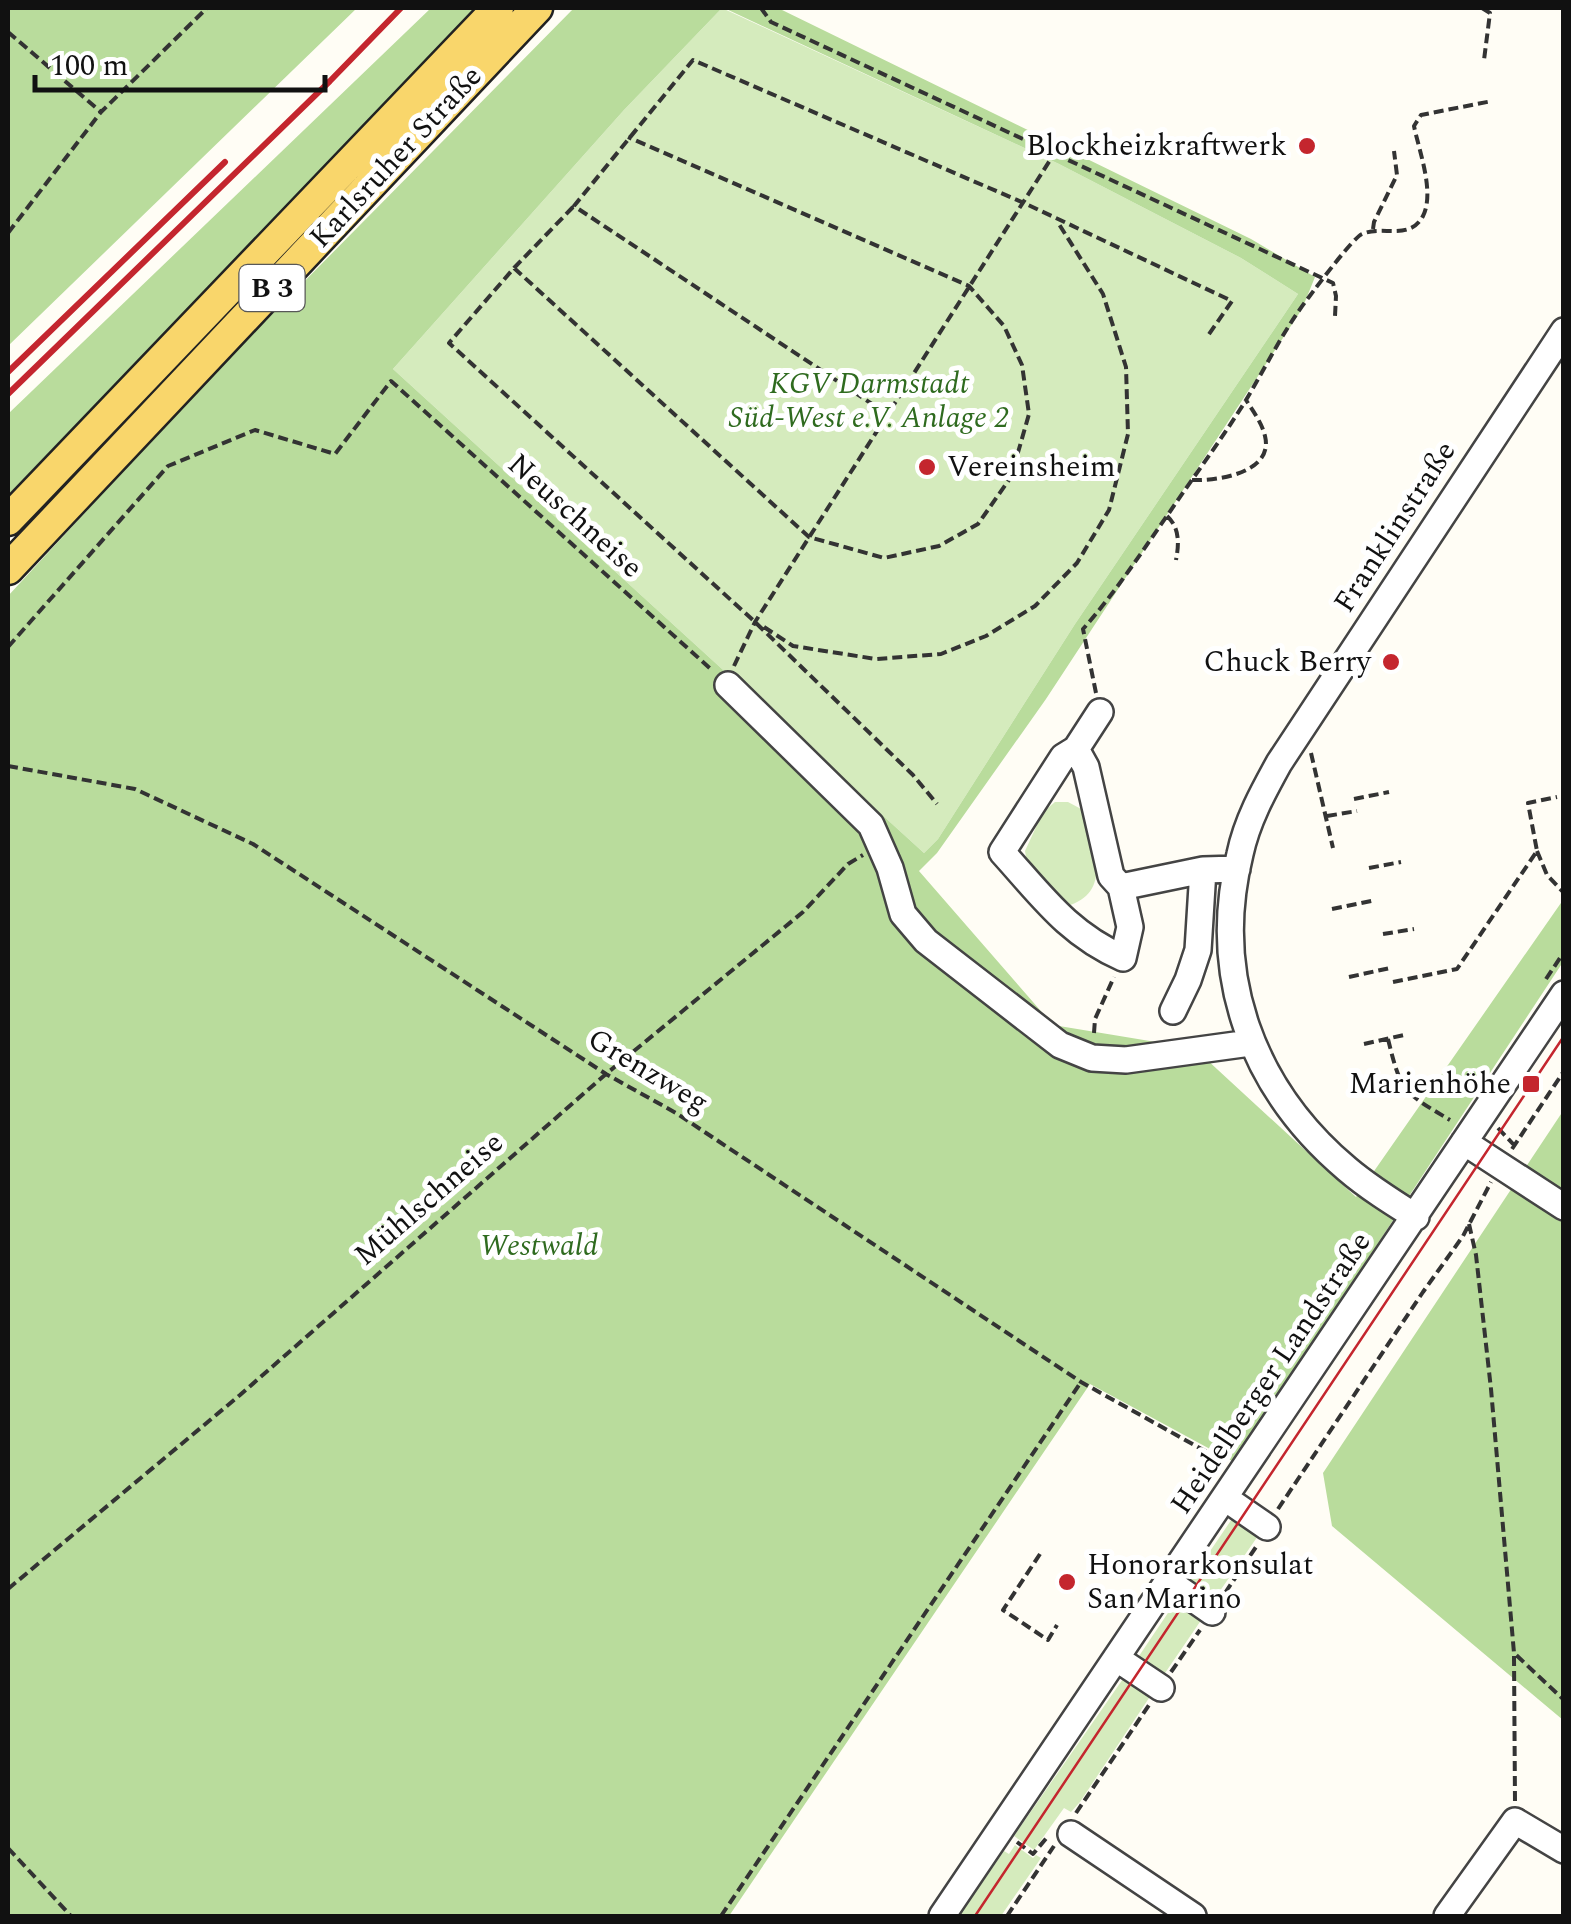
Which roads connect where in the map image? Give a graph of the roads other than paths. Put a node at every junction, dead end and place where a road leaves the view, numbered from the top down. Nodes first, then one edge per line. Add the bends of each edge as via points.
1 (498, 8) edge
2 (537, 8) edge
3 (1564, 331) edge
4 (8, 520) edge
5 (8, 568) edge
6 (728, 684) road end
7 (1100, 712) road end
8 (1076, 749) junction
9 (1237, 869) junction
10 (1203, 870) junction
11 (1121, 887) junction
12 (1564, 994) edge
13 (1172, 1011) dead end
14 (1250, 1043) junction
15 (1459, 1133) junction
16 (1564, 1207) edge
17 (1416, 1217) junction
18 (1225, 1498) junction
19 (1267, 1527) road end
20 (1169, 1582) junction
21 (1212, 1612) road end
22 (1116, 1658) junction
23 (1161, 1688) road end
24 (1065, 1830) road end
25 (1564, 1850) edge
26 (942, 1916) edge
27 (1192, 1916) edge
28 (1447, 1916) edge

1 - 4 main road, Karlsruher Straße / B 3
2 - 5 main road, Karlsruher Straße / B 3
3 - 9 street, Franklinstraße via 1280,763 1252,818
6 - 14 street via 872,825 904,914 926,942 1049,1037 1092,1058 1126,1060
7 - 8 street
8 - 11 street via 1111,876
8 - 11 street via 1062,757 1002,852 1066,924 1123,958 1130,927
9 - 10 street
9 - 14 street, Franklinstraße via 1232,948
10 - 11 street
10 - 13 street via 1198,950
12 - 15 street, Heidelberger Landstraße via 1484,1114
14 - 17 street, Franklinstraße via 1321,1146
15 - 16 street
15 - 17 street, Heidelberger Landstraße
17 - 18 street, Heidelberger Landstraße
18 - 19 street
18 - 20 street, Heidelberger Landstraße
20 - 21 street
20 - 22 street, Heidelberger Landstraße
22 - 23 street
22 - 26 street, Heidelberger Landstraße
24 - 27 street
25 - 28 street via 1515,1821

